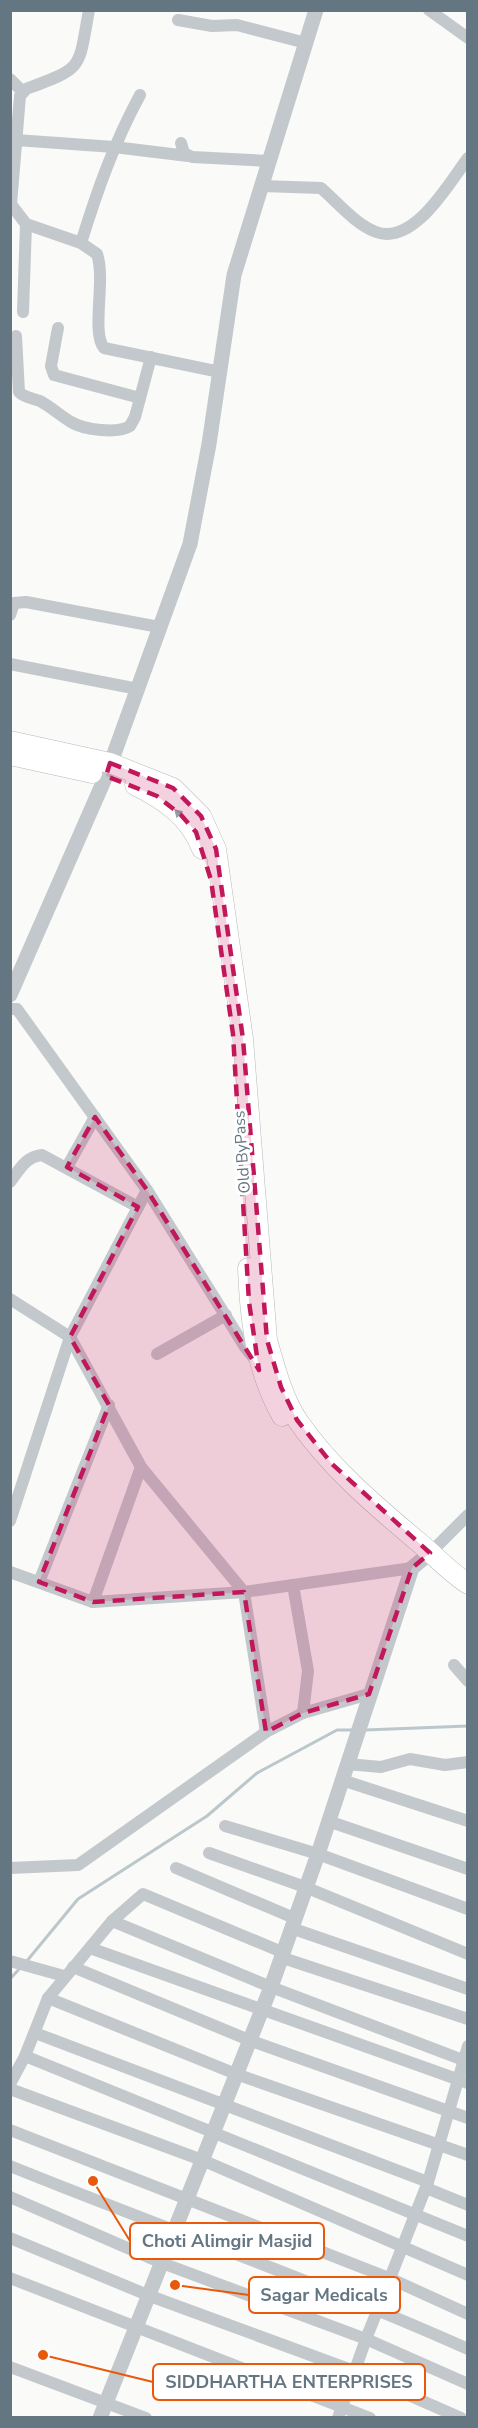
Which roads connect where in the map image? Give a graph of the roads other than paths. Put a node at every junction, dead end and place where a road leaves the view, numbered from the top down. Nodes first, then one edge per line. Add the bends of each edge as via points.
1 (89, 10) edge
2 (316, 10) edge
3 (429, 10) edge
4 (178, 20) dead end
5 (468, 38) edge
6 (306, 43) junction
7 (10, 79) edge
8 (22, 91) junction
9 (140, 95) dead end
10 (16, 140) junction
11 (181, 143) dead end
12 (114, 147) junction
13 (188, 156) junction
14 (468, 158) edge
15 (269, 161) junction
16 (262, 186) junction
17 (11, 204) edge
18 (26, 224) junction
19 (81, 243) junction
20 (23, 312) dead end
21 (58, 328) dead end
22 (16, 336) dead end
23 (151, 357) junction
24 (220, 372) junction
25 (140, 398) junction
26 (10, 615) edge
27 (159, 627) junction
28 (10, 664) edge
29 (138, 689) junction
30 (10, 741) edge
31 (10, 755) edge
32 (108, 769) junction
33 (10, 995) edge
34 (10, 1009) edge
35 (95, 1117) junction
36 (67, 1167) junction
37 (10, 1182) edge
38 (147, 1190) junction
39 (138, 1207) junction
40 (10, 1299) edge
41 (225, 1315) junction
42 (70, 1337) junction
43 (157, 1354) dead end
44 (269, 1369) junction
45 (109, 1404) junction
46 (141, 1467) junction
47 (468, 1515) edge
48 (10, 1521) edge
49 (421, 1560) junction
50 (10, 1572) edge
51 (39, 1582) junction
52 (468, 1584) edge
53 (293, 1585) junction
54 (244, 1592) junction
55 (468, 1597) edge
56 (93, 1602) junction
57 (454, 1665) dead end
58 (468, 1681) edge
59 (367, 1701) junction
60 (303, 1713) junction
61 (266, 1732) junction
62 (349, 1759) junction
63 (468, 1762) edge
64 (342, 1780) junction
65 (328, 1821) junction
66 (468, 1821) edge
67 (225, 1826) dead end
68 (210, 1853) dead end
69 (318, 1854) junction
70 (10, 1868) edge
71 (176, 1868) dead end
72 (468, 1869) edge
73 (305, 1887) junction
74 (468, 1909) edge
75 (112, 1921) junction
76 (292, 1923) junction
77 (90, 1948) junction
78 (281, 1954) junction
79 (468, 1954) edge
80 (15, 1962) edge
81 (68, 1972) junction
82 (271, 1987) junction
83 (468, 1989) edge
84 (48, 1998) junction
85 (261, 2009) junction
86 (468, 2019) edge
87 (34, 2033) junction
88 (249, 2040) junction
89 (466, 2053) edge
90 (25, 2056) junction
91 (236, 2074) junction
92 (463, 2081) edge
93 (10, 2086) edge
94 (223, 2105) junction
95 (448, 2111) junction
96 (468, 2118) edge
97 (10, 2130) edge
98 (212, 2133) junction
99 (439, 2144) junction
100 (468, 2155) edge
101 (202, 2160) junction
102 (10, 2166) edge
103 (427, 2185) junction
104 (10, 2197) edge
105 (187, 2198) junction
106 (468, 2205) edge
107 (416, 2213) junction
108 (174, 2232) junction
109 (468, 2236) edge
110 (10, 2238) edge
111 (404, 2247) junction
112 (162, 2263) junction
113 (468, 2275) edge
114 (10, 2278) edge
115 (389, 2278) junction
116 (150, 2296) junction
117 (377, 2309) junction
118 (468, 2314) edge
119 (137, 2329) junction
120 (366, 2339) junction
121 (468, 2349) edge
122 (10, 2367) edge
123 (354, 2371) junction
124 (468, 2384) edge
125 (103, 2410) edge
126 (340, 2412) edge
127 (146, 2418) edge
128 (370, 2418) edge
129 (461, 2418) edge

1 - 8 street via 81,57 73,69
2 - 6 street
3 - 5 street
4 - 6 street via 212,26 237,25
6 - 15 street
7 - 8 street
8 - 10 street
9 - 12 street
10 - 12 street
10 - 17 street
11 - 13 street
12 - 13 street
12 - 19 street
13 - 15 street
14 - 16 street via 426,216 392,235 360,223 321,188
15 - 16 street
16 - 24 street via 234,275
17 - 18 street
18 - 19 street
18 - 20 street
19 - 23 street via 97,254 101,266 100,343 110,350
21 - 25 street via 51,366 54,375
22 - 25 street via 19,392 74,424 124,430 134,422
23 - 24 street
23 - 25 street
24 - 27 street via 190,544
26 - 27 street via 14,603 26,602
27 - 29 street
28 - 29 street
29 - 32 street
30 - 32 main road
31 - 32 main road, Old ByPass
32 - 33 street
32 - 44 main road, Old ByPass via 181,815 196,832 211,880 233,1034 249,1302
34 - 35 street via 17,1009
35 - 36 street
35 - 38 street
36 - 37 street via 49,1157 32,1156
36 - 39 street
38 - 39 street
38 - 41 street
39 - 42 street
40 - 42 street
41 - 43 street
41 - 44 street via 245,1347
42 - 45 street
42 - 48 street
44 - 49 main road, Old ByPass via 267,1391 290,1430 342,1490
45 - 46 street
45 - 51 street
46 - 54 street
46 - 56 street
47 - 49 street
49 - 52 main road, Old ByPass
49 - 53 street
49 - 55 main road, Old ByPass
49 - 59 street
50 - 51 street
51 - 56 street
53 - 54 street
53 - 60 street via 308,1671
54 - 56 street
54 - 61 street
57 - 58 street
59 - 60 street
59 - 62 street
60 - 61 street
61 - 70 street via 78,1865
62 - 63 street via 381,1767 410,1759 445,1765
62 - 64 street
64 - 65 street
64 - 66 street
65 - 69 street
65 - 72 street
67 - 69 street
68 - 73 street
69 - 73 street
69 - 74 street
71 - 76 street
73 - 76 street
73 - 79 street
75 - 77 street
75 - 78 street via 143,1894
75 - 82 street
76 - 78 street
76 - 83 street
77 - 81 street
77 - 85 street
78 - 82 street
78 - 86 street
80 - 81 street
81 - 84 street
81 - 88 street
82 - 85 street
82 - 89 street
84 - 87 street
84 - 91 street
85 - 88 street
85 - 92 street
87 - 90 street
87 - 94 street
88 - 91 street
88 - 95 street
89 - 92 street
90 - 93 street
90 - 98 street
91 - 94 street
91 - 99 street
92 - 95 street
93 - 101 street
94 - 98 street
94 - 103 street
95 - 96 street
95 - 99 street
97 - 105 street
98 - 101 street
98 - 107 street
99 - 100 street
99 - 103 street
101 - 105 street
101 - 111 street
102 - 108 street
103 - 106 street
103 - 107 street
104 - 112 street
105 - 108 street
105 - 115 street
107 - 109 street
107 - 111 street
108 - 112 street
108 - 117 street
110 - 116 street
111 - 113 street
111 - 115 street
112 - 116 street
112 - 120 street
114 - 119 street
115 - 117 street
115 - 118 street
116 - 119 street
116 - 123 street
117 - 120 street
117 - 121 street
119 - 125 street
119 - 126 street
120 - 123 street
120 - 124 street
122 - 125 street
123 - 126 street
123 - 129 street
125 - 127 street
126 - 128 street

